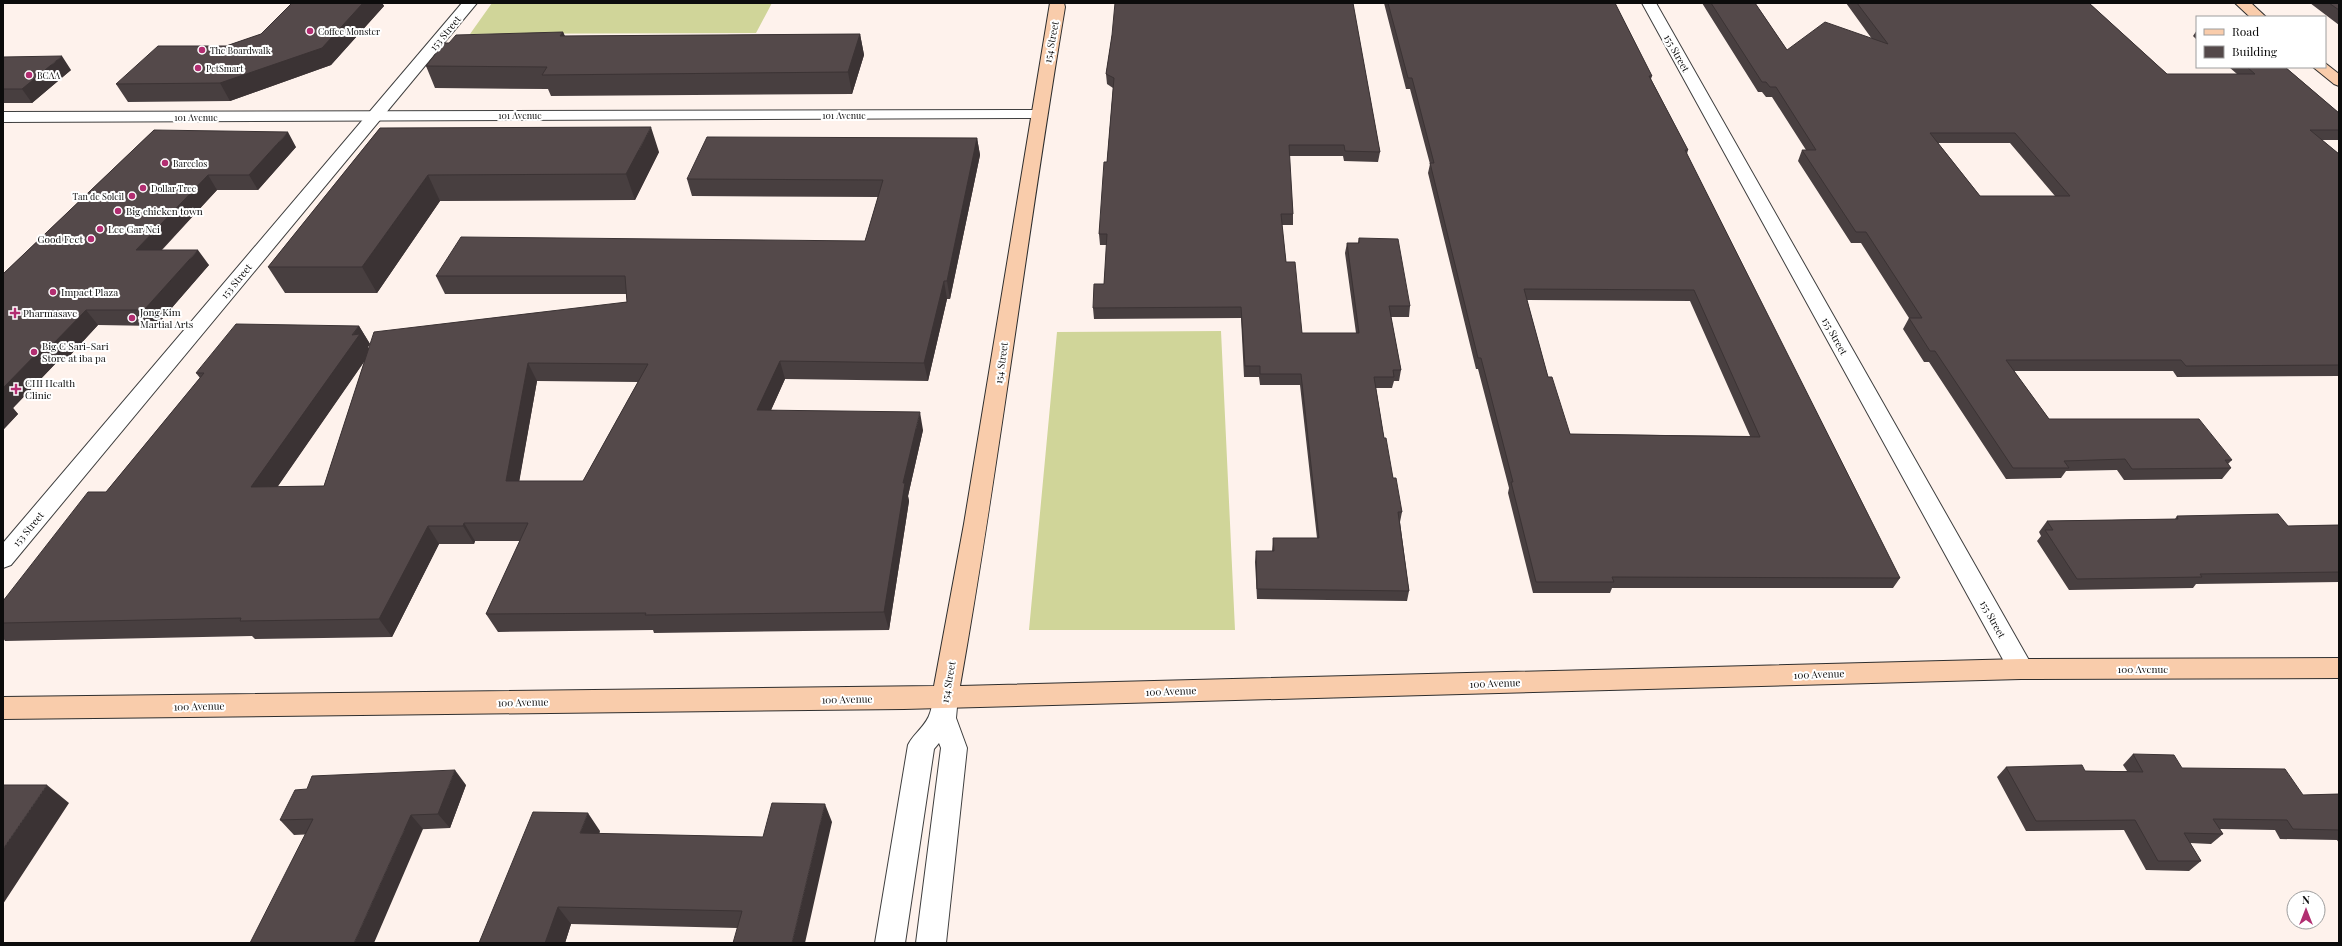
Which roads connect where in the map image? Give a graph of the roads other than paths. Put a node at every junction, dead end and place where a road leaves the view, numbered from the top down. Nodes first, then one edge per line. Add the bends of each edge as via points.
1 (470, 3) edge
2 (1649, 3) edge
3 (2242, 3) edge
4 (1058, 4) edge
5 (2259, 16) edge
6 (2322, 68) edge
7 (2339, 81) edge
8 (1038, 115) junction
9 (374, 116) junction
10 (3, 117) edge
11 (3, 559) edge
12 (2339, 668) edge
13 (2021, 669) junction
14 (944, 707) junction
15 (3, 708) edge
16 (890, 943) edge
17 (930, 943) edge

1 - 9 street, 153 Street
2 - 13 street, 155 Street
3 - 5 main road
4 - 8 main road, 154 Street
6 - 7 main road
8 - 9 street, 101 Avenue
8 - 14 main road, 154 Street via 995,402
9 - 10 street, 101 Avenue
9 - 11 street, 153 Street
12 - 13 main road, 100 Avenue
13 - 14 main road, 100 Avenue
14 - 15 main road, 100 Avenue
14 - 16 street, 154 Street via 921,745
14 - 17 street via 954,748

